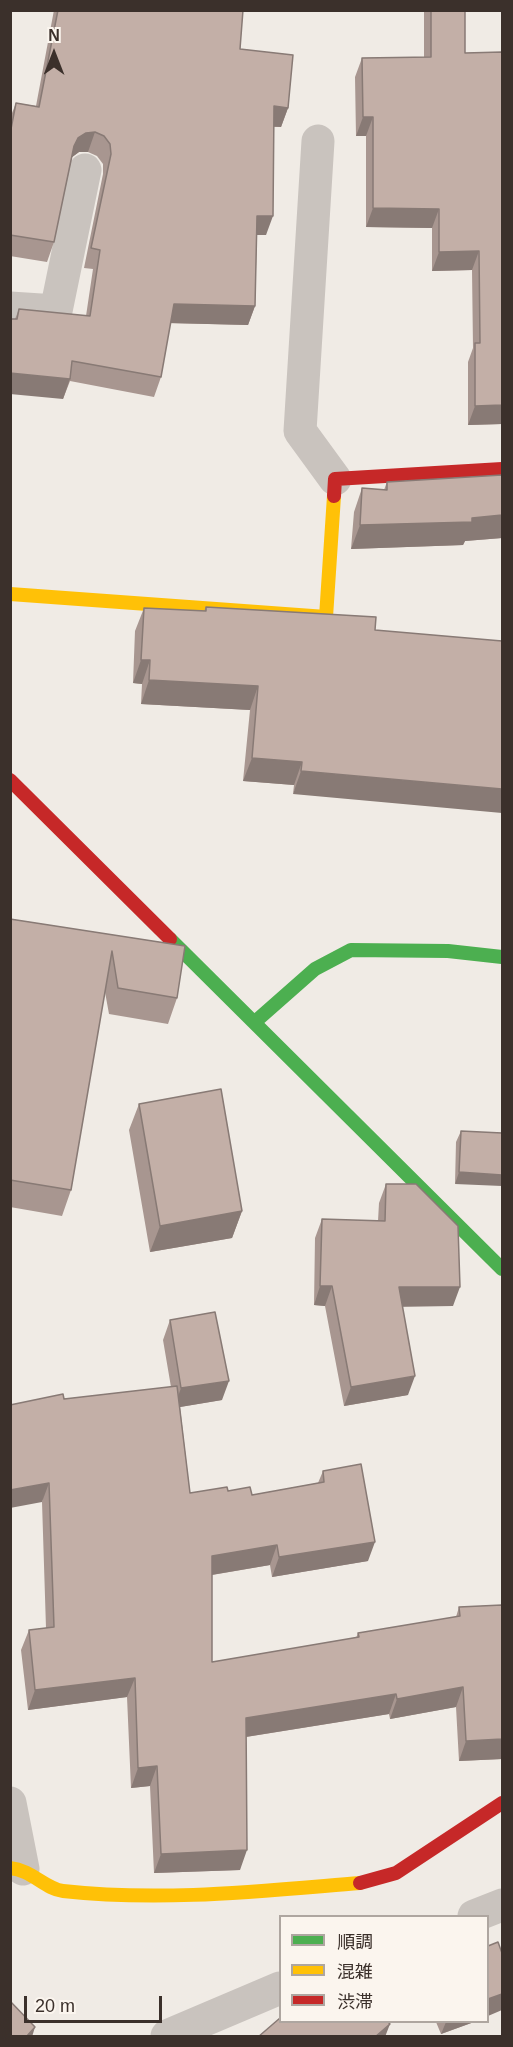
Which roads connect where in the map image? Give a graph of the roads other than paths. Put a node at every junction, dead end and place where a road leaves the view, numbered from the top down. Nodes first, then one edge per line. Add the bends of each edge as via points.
1 (318, 141) dead end
2 (85, 170) dead end
3 (10, 308) edge
4 (502, 469) edge
5 (335, 479) junction
6 (10, 594) edge
7 (10, 780) edge
8 (502, 957) edge
9 (256, 1021) junction
10 (502, 1269) edge
11 (10, 1803) edge
12 (502, 1803) edge
13 (17, 1869) edge
14 (502, 1905) edge
15 (479, 1915) edge
16 (279, 1988) edge
17 (167, 2037) edge

1 - 5 street via 300,431
2 - 3 street via 56,311
4 - 5 street
5 - 6 street via 326,617
7 - 9 street
8 - 9 street via 351,950 315,969
9 - 10 street
11 - 13 street
12 - 13 street via 396,1873 363,1883 167,1896 60,1891
14 - 15 street
16 - 17 street

